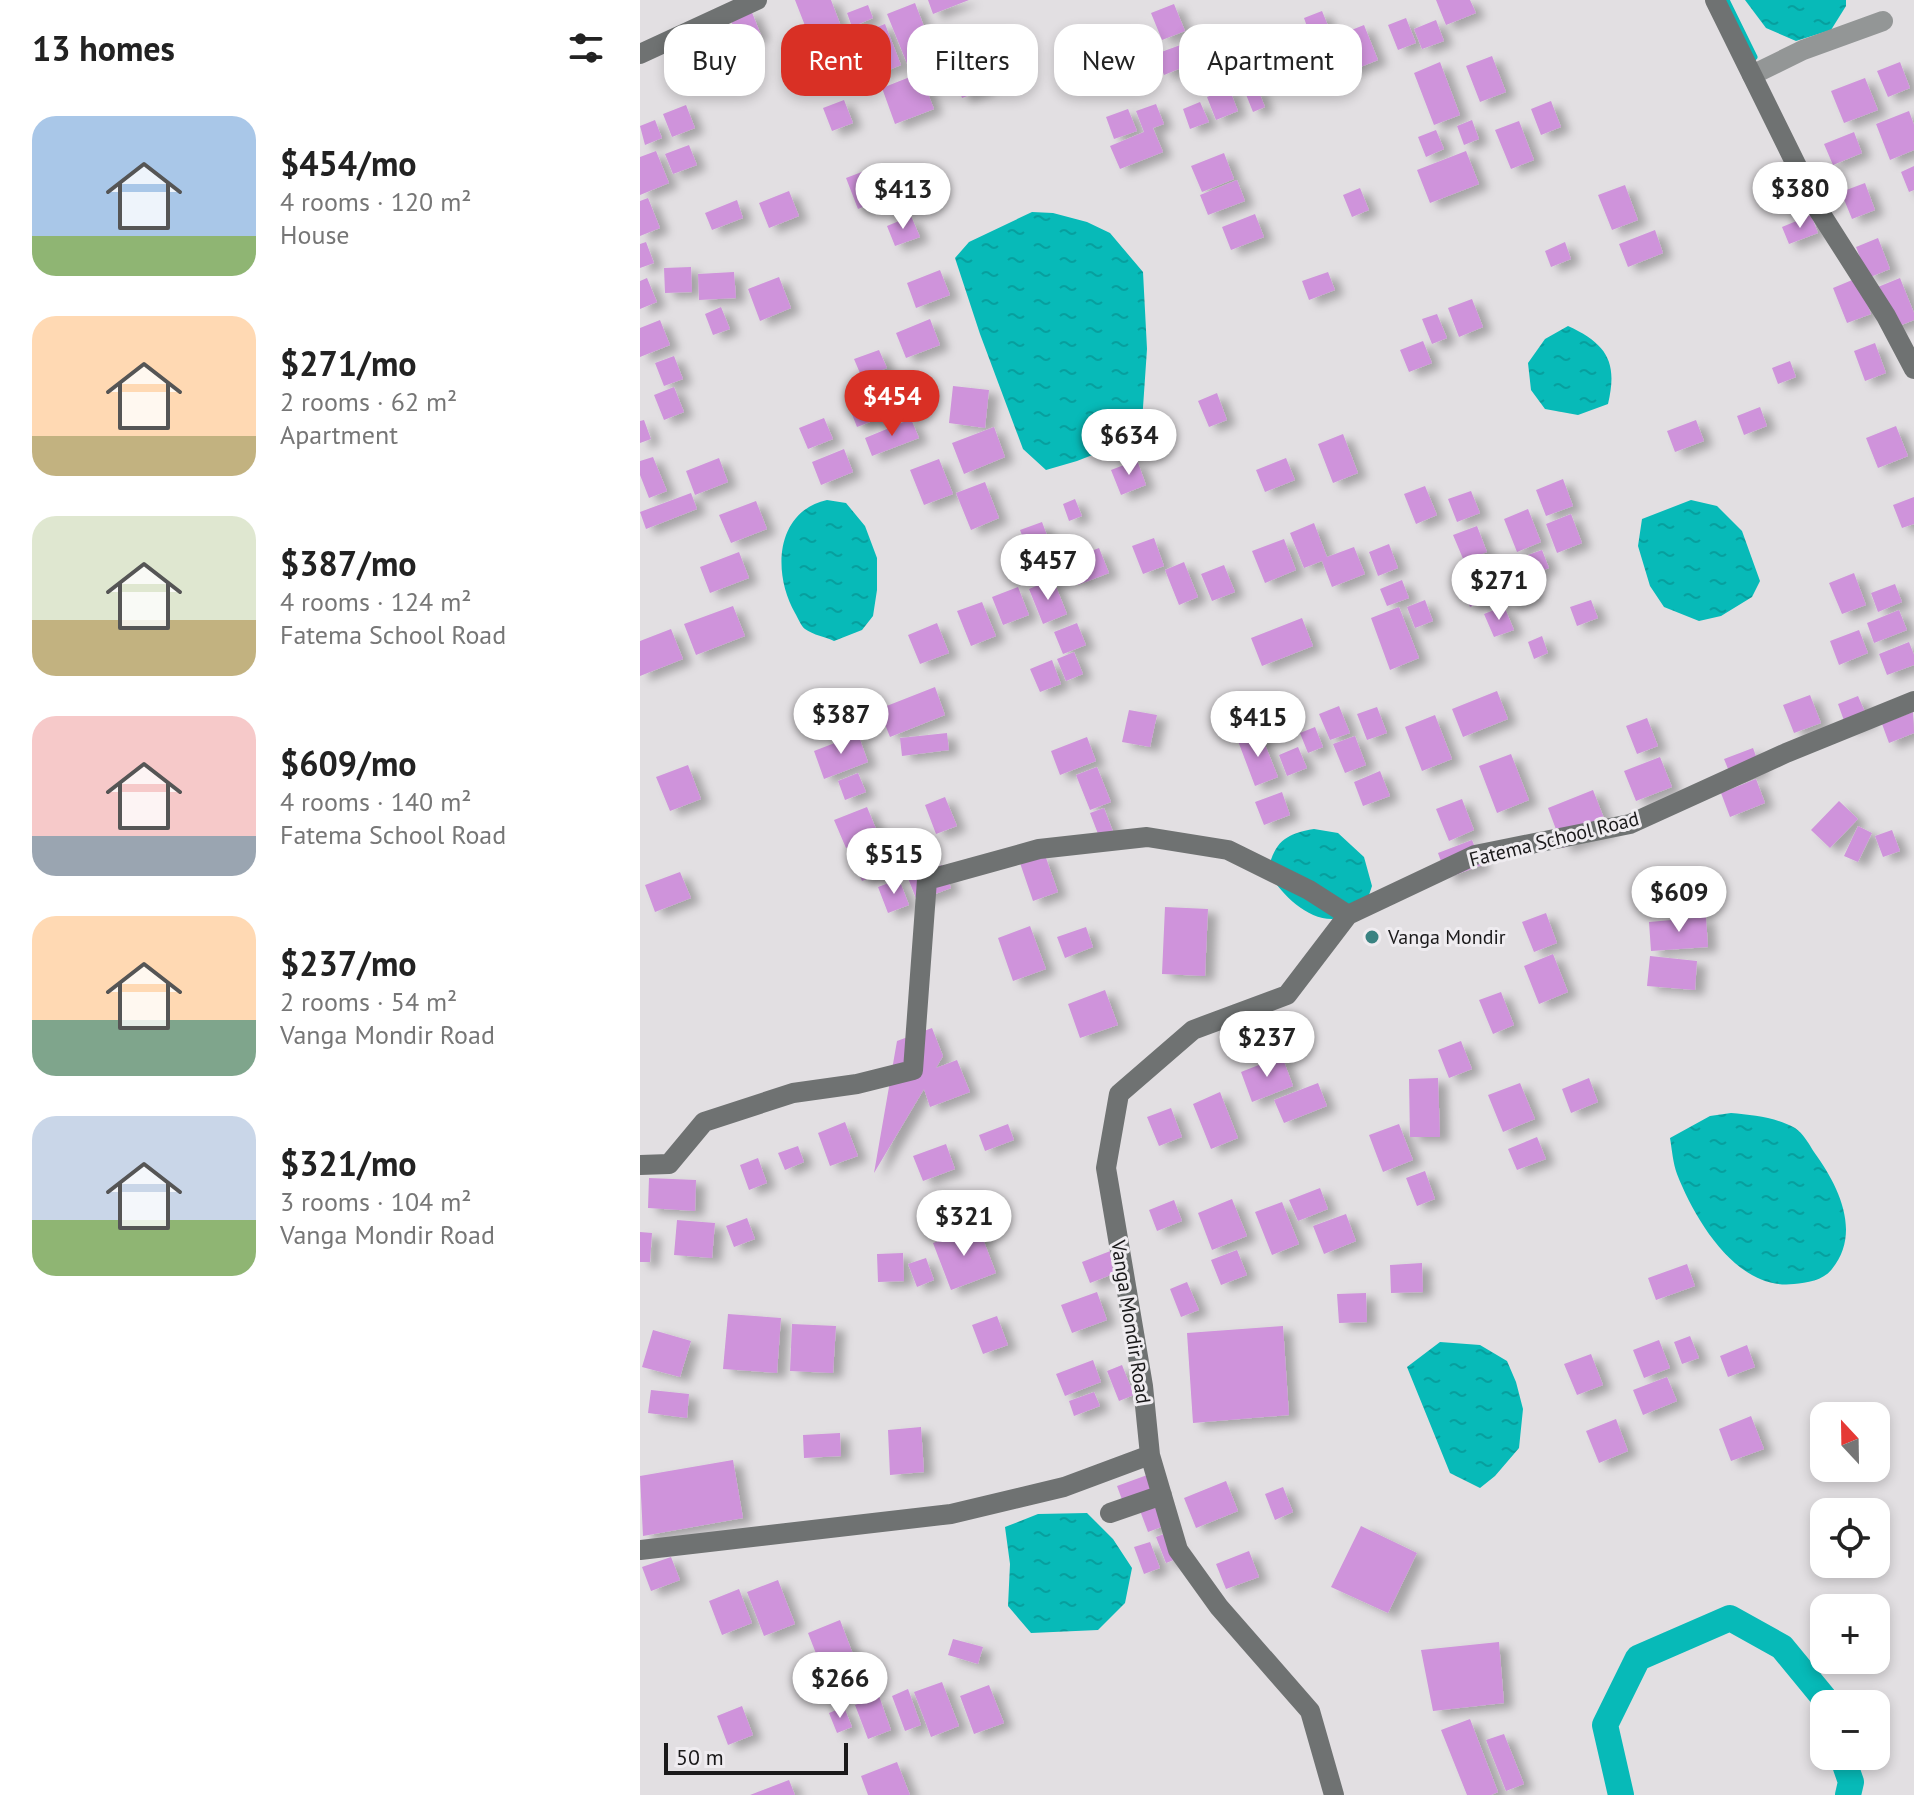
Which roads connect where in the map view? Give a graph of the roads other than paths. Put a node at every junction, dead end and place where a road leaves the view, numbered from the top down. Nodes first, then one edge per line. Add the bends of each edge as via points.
1 (757, 0) edge
2 (1715, 0) edge
3 (1883, 21) dead end
4 (640, 54) edge
5 (1752, 75) junction
6 (1914, 369) edge
7 (1914, 701) edge
8 (1348, 915) junction
9 (640, 1165) edge
10 (1150, 1455) junction
11 (1162, 1495) junction
12 (1110, 1513) dead end
13 (640, 1550) edge
14 (1334, 1795) edge

1 - 4 street
2 - 5 street
3 - 5 street
5 - 6 street via 1819,211
7 - 8 street, Fatema School Road via 1630,824 1475,855
8 - 9 street via 1228,850 1147,837 1039,849 927,880 913,1070 793,1093 704,1122 669,1164
8 - 10 street, Vanga Mondir Road via 1287,995 1193,1030 1119,1094 1106,1168
10 - 11 street, Vanga Mondir Road
10 - 13 street via 1064,1487 951,1514
11 - 12 street
11 - 14 street, Vanga Mondir Road via 1178,1550 1219,1607 1310,1711

